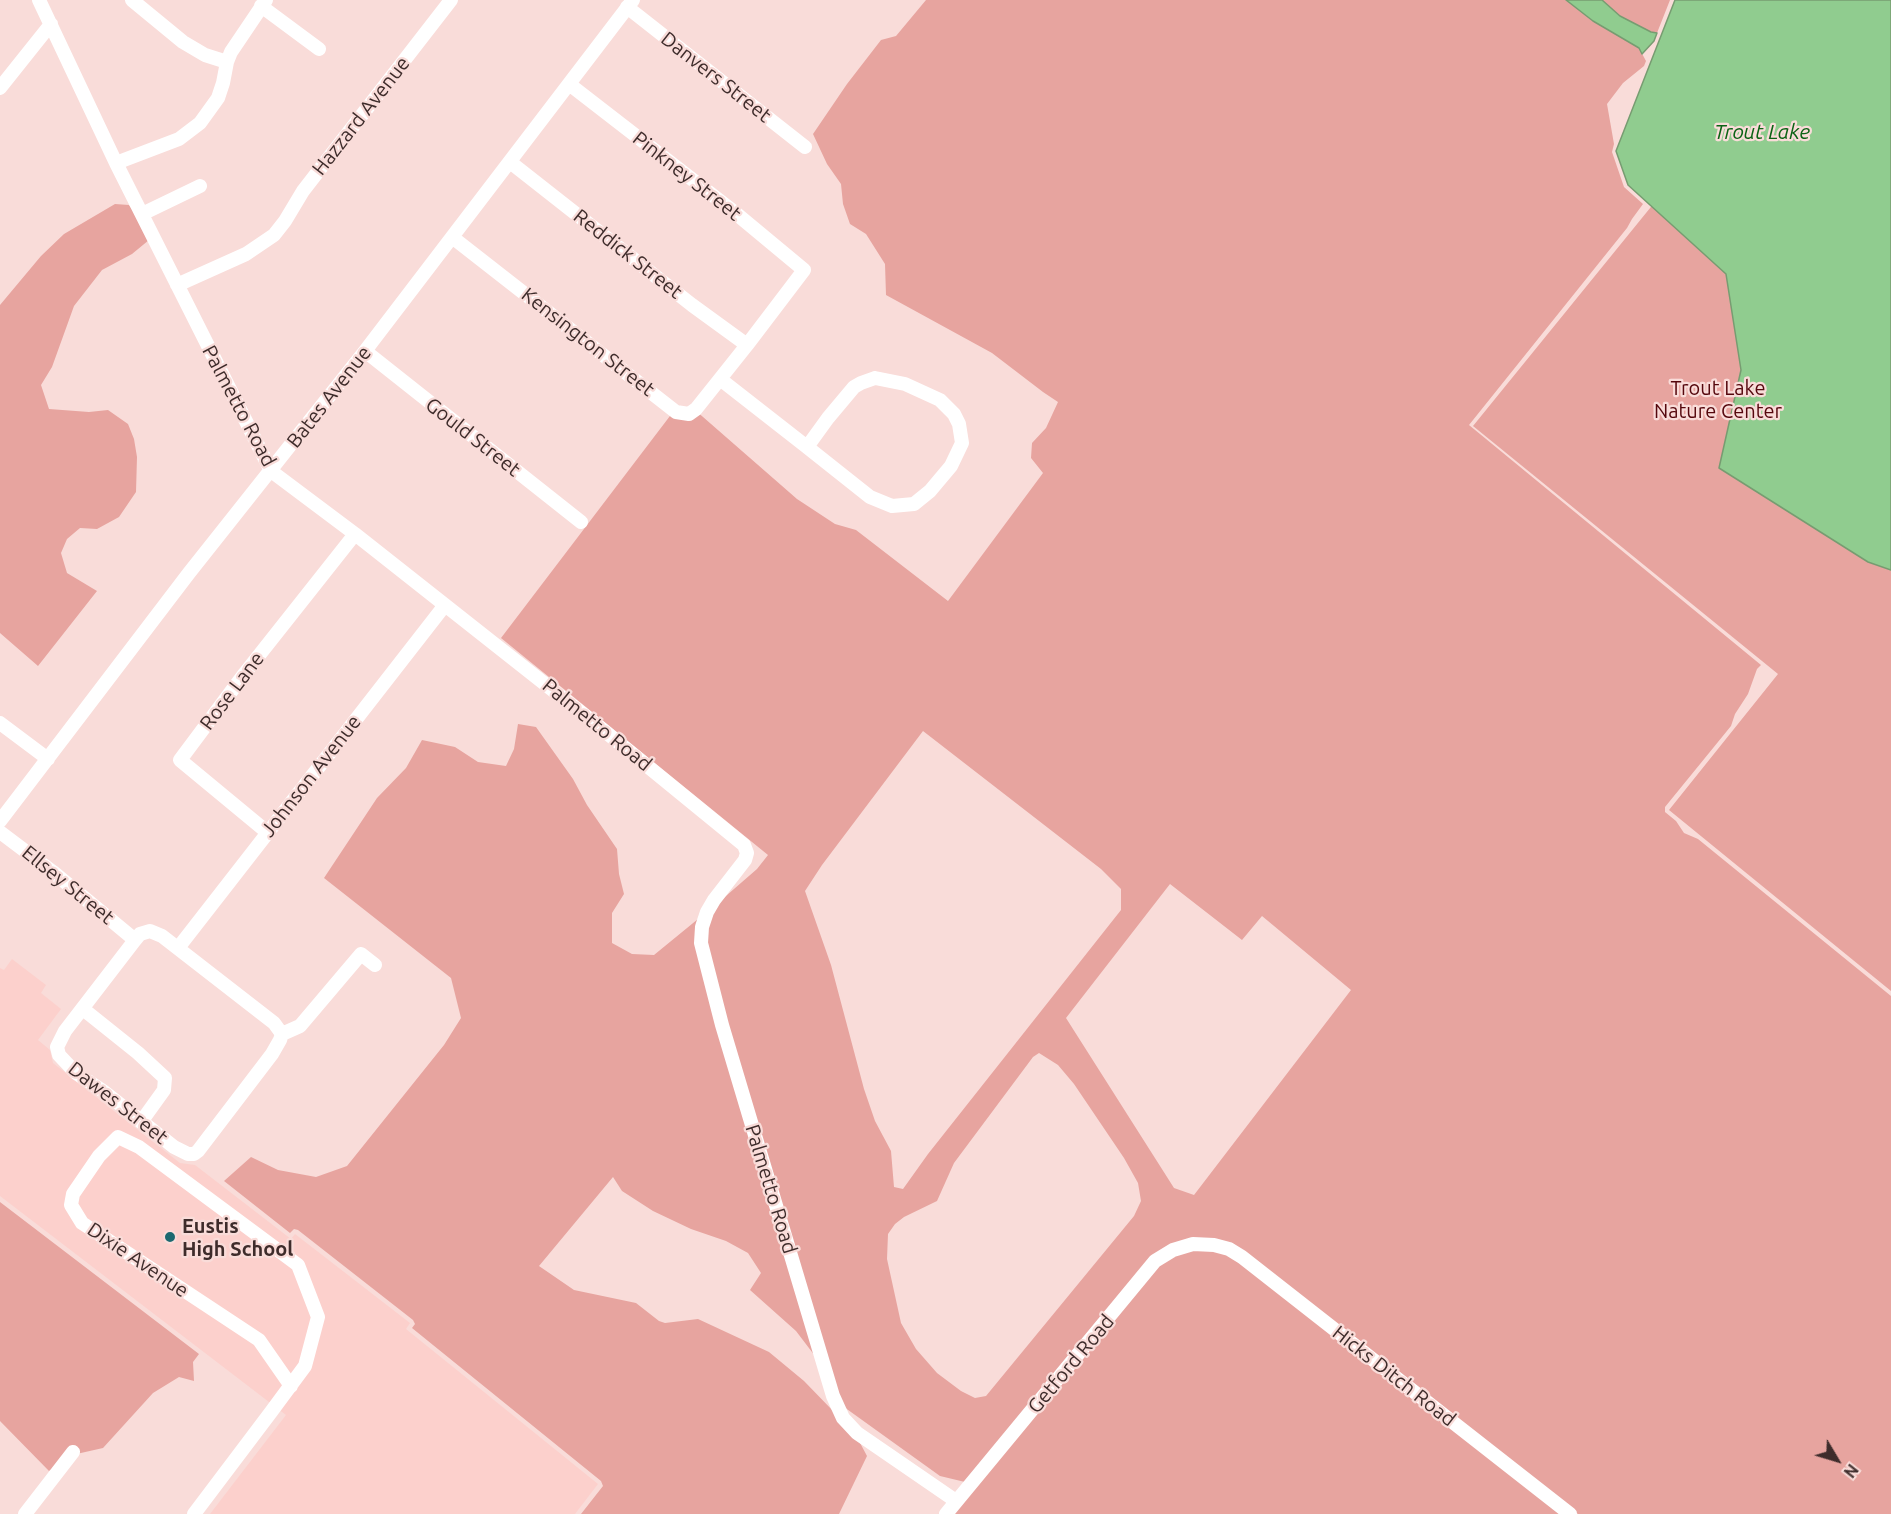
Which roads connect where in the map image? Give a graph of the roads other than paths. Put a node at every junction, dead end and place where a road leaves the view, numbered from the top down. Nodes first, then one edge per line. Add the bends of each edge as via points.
1 (39, 0) edge
2 (132, 0) edge
3 (451, 0) edge
4 (264, 3) edge
5 (630, 3) edge
6 (51, 24) junction
7 (319, 49) dead end
8 (226, 62) junction
9 (568, 84) junction
10 (0, 88) edge
11 (805, 147) dead end
12 (510, 162) junction
13 (116, 163) junction
14 (200, 186) dead end
15 (142, 214) junction
16 (452, 237) junction
17 (804, 270) joint
18 (177, 285) junction
19 (747, 345) junction
20 (365, 351) junction
21 (720, 379) junction
22 (807, 447) junction
23 (271, 471) junction
24 (581, 522) dead end
25 (355, 534) junction
26 (445, 605) junction
27 (0, 723) edge
28 (48, 759) junction
29 (0, 821) edge
30 (0, 832) edge
31 (267, 832) junction
32 (135, 940) junction
33 (178, 948) junction
34 (375, 965) dead end
35 (83, 1009) junction
36 (282, 1034) junction
37 (141, 1122) junction
38 (1214, 1245) joint
39 (291, 1386) junction
40 (73, 1452) dead end
41 (956, 1501) junction
42 (25, 1514) edge
43 (194, 1514) edge
44 (946, 1514) edge
45 (1570, 1514) edge

1 - 6 street, Palmetto Road
2 - 8 street via 183,42
3 - 18 street, Hazzard Avenue via 303,191 274,235 246,254
4 - 7 street
4 - 8 street
5 - 9 street, Bates Avenue
5 - 11 street, Danvers Street
6 - 10 street
6 - 13 street, Palmetto Road
8 - 13 street via 218,98 200,123 179,139
9 - 12 street, Bates Avenue
9 - 17 street, Pinkney Street
12 - 16 street, Bates Avenue
12 - 19 street, Reddick Street
13 - 15 street, Palmetto Road
14 - 15 street
15 - 18 street, Palmetto Road
16 - 20 street, Bates Avenue
16 - 21 street, Kensington Street via 676,412 689,414 696,409
17 - 19 street, Kensington Street
18 - 23 street, Palmetto Road
19 - 21 street, Kensington Street
20 - 23 street, Bates Avenue
20 - 24 street, Gould Street
21 - 22 street
22 - 22 street via 870,497 903,506 923,499 941,479 959,451 962,433 954,414 940,400 905,384 875,378 854,387
23 - 25 street, Palmetto Road
23 - 28 street, Bates Avenue
25 - 26 street, Palmetto Road
25 - 31 street, Rose Lane via 180,760
26 - 31 street, Johnson Avenue
26 - 41 street, Palmetto Road via 744,845 745,860 707,912 700,944 833,1396 843,1418 857,1433
27 - 28 street
28 - 29 street, Bates Avenue
30 - 32 street, Ellsey Street
31 - 33 street, Johnson Avenue
32 - 33 street via 150,931
32 - 35 street
33 - 36 street via 274,1023
34 - 36 street via 361,954 300,1026
35 - 37 street via 165,1078 164,1090
35 - 37 street, Dawes Street via 65,1031 57,1047 59,1056
36 - 37 street, Dawes Street via 272,1054 194,1154 174,1147
38 - 41 street, Getford Road via 1193,1244 1155,1261
38 - 45 street, Hicks Ditch Road via 1242,1257
39 - 39 street, Dixie Avenue via 259,1340 82,1223 71,1205 73,1194 99,1156 118,1137 139,1147 298,1265 318,1317 305,1366
39 - 43 street, Dixie Avenue
40 - 42 street
41 - 44 street, Getford Road

